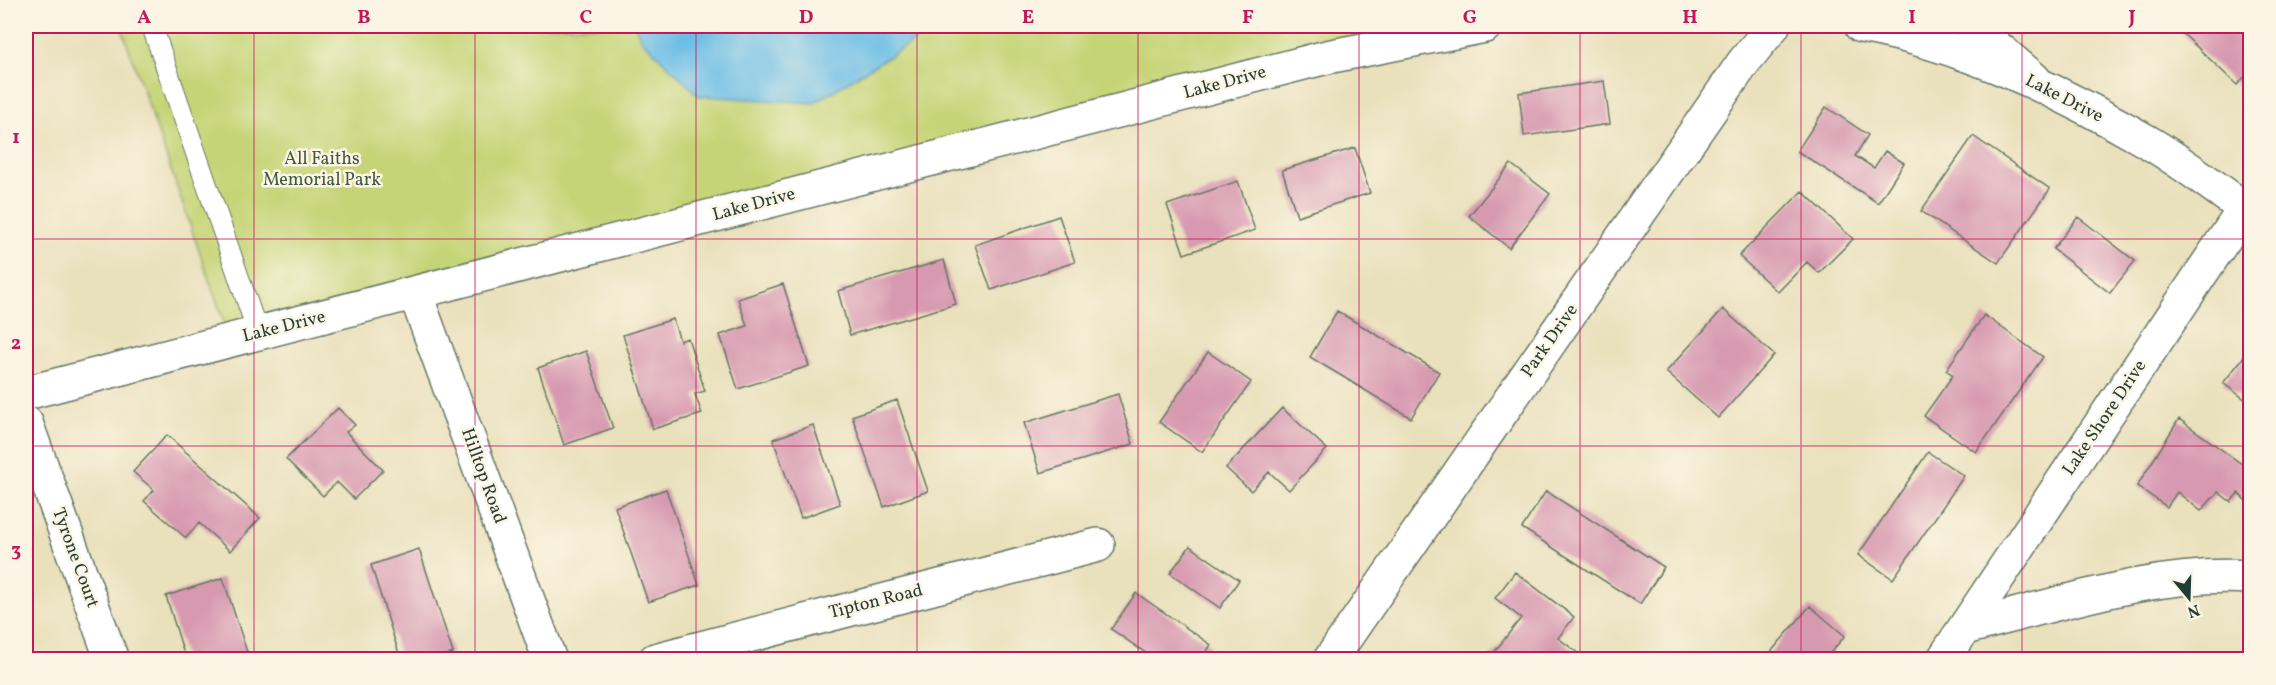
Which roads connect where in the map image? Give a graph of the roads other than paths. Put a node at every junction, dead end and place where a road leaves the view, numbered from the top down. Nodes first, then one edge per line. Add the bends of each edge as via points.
1 (152, 26) edge
2 (1485, 26) edge
3 (1773, 26) edge
4 (1861, 26) edge
5 (1972, 26) edge
6 (2045, 88) junction
7 (2248, 210) edge
8 (416, 293) junction
9 (258, 333) junction
10 (26, 393) edge
11 (26, 423) edge
12 (1098, 545) dead end
13 (2250, 577) edge
14 (1965, 628) junction
15 (112, 660) edge
16 (550, 660) edge
17 (655, 660) edge
18 (1330, 660) edge
19 (1943, 660) edge

1 - 9 lane
2 - 8 street, Lake Drive via 1327,57
3 - 18 street, Park Drive via 1743,63
4 - 6 street, Lake Drive via 1963,52
5 - 6 street
6 - 7 street, Lake Drive via 2149,143
7 - 14 street, Lake Shore Drive
8 - 9 street, Lake Drive
8 - 16 street, Hilltop Road
9 - 10 street, Lake Drive
11 - 15 street, Tyrone Court
12 - 17 street, Tipton Road
13 - 14 street via 2142,584
14 - 19 street, Lake Shore Drive

